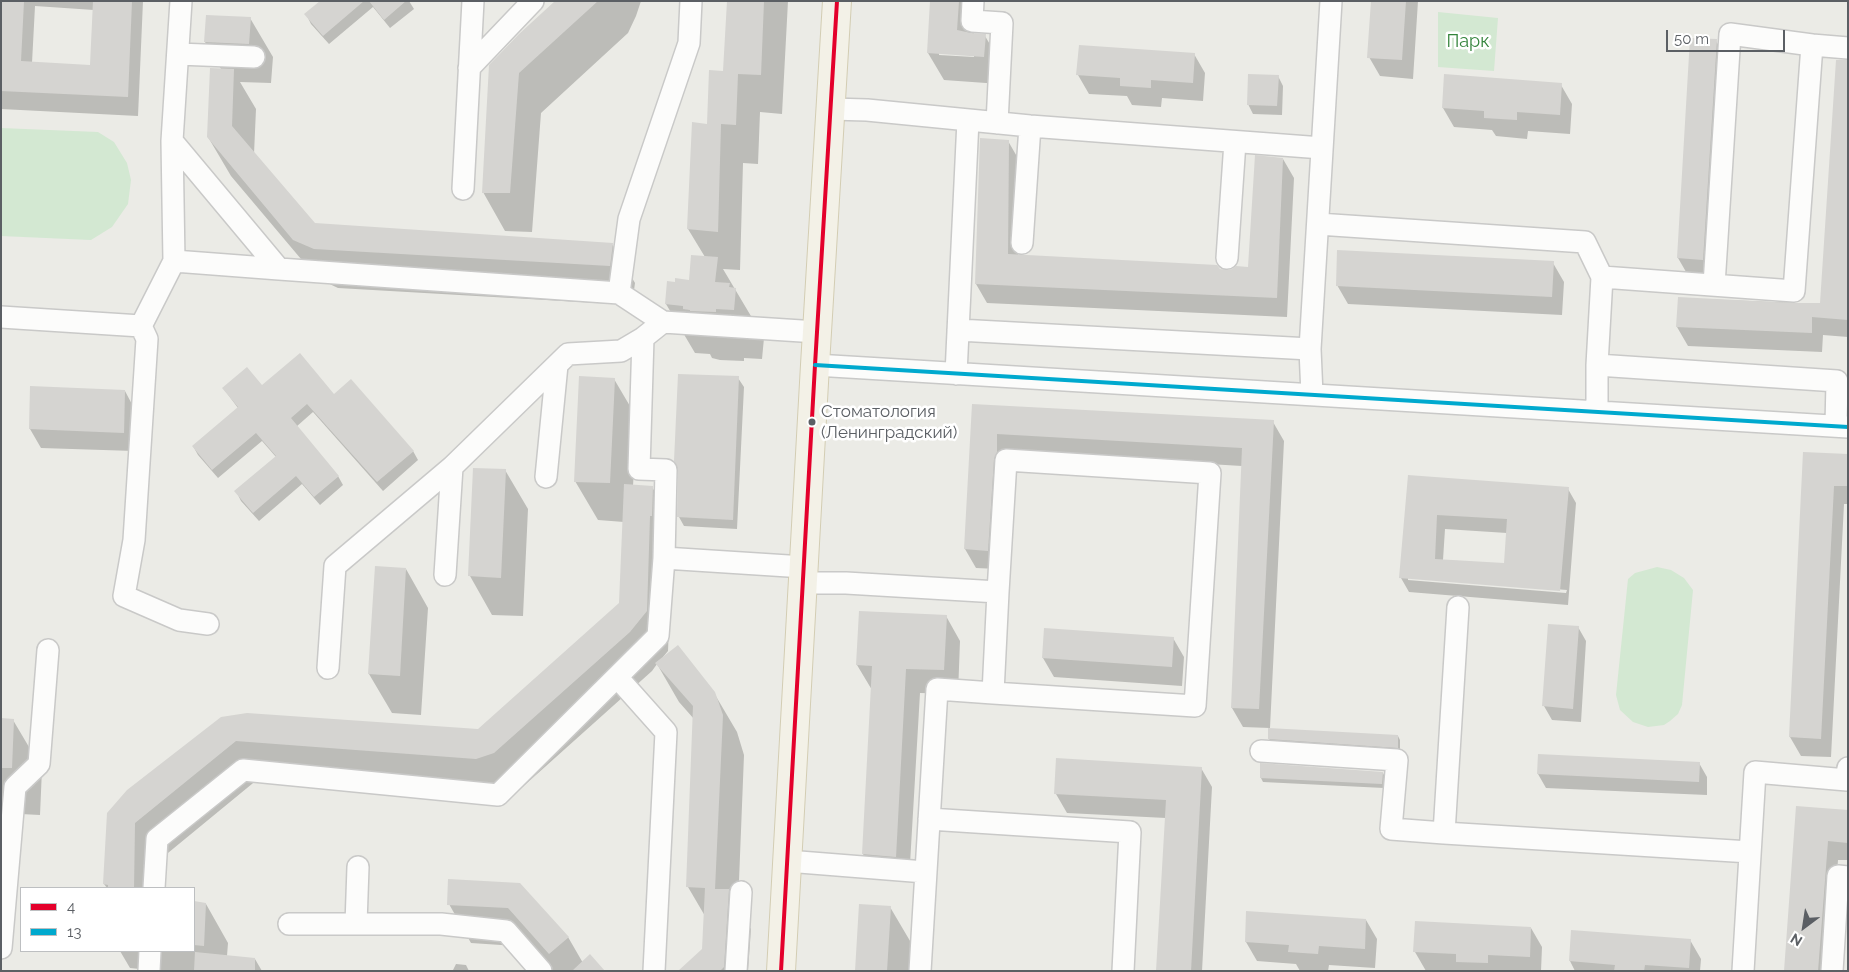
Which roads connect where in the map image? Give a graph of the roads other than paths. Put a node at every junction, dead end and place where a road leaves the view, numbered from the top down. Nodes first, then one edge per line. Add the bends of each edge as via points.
1 (181, 1) edge
2 (473, 1) edge
3 (533, 1) edge
4 (691, 1) edge
5 (837, 1) edge
6 (973, 1) edge
7 (1331, 1) edge
8 (1812, 45) junction
9 (1848, 48) edge
10 (178, 54) junction
11 (254, 56) dead end
12 (469, 68) junction
13 (831, 109) junction
14 (968, 120) junction
15 (997, 123) junction
16 (1030, 126) junction
17 (172, 142) junction
18 (1235, 142) junction
19 (1322, 148) junction
20 (464, 190) dead end
21 (1318, 224) junction
22 (1022, 243) dead end
23 (1227, 258) dead end
24 (174, 261) junction
25 (279, 268) junction
26 (1602, 277) junction
27 (1714, 285) junction
28 (619, 293) junction
29 (1, 317) edge
30 (663, 322) junction
31 (140, 326) junction
32 (958, 330) junction
33 (817, 332) junction
34 (643, 338) junction
35 (1310, 349) junction
36 (557, 365) junction
37 (1597, 365) junction
38 (815, 366) junction
39 (956, 374) junction
40 (1312, 395) junction
41 (1597, 412) junction
42 (1842, 426) edge
43 (452, 467) junction
44 (546, 477) dead end
45 (664, 558) junction
46 (445, 575) dead end
47 (803, 575) junction
48 (998, 592) junction
49 (1458, 607) dead end
50 (208, 624) dead end
51 (48, 650) dead end
52 (328, 668) dead end
53 (617, 677) junction
54 (993, 694) junction
55 (1261, 751) dead end
56 (1848, 768) edge
57 (8, 787) edge
58 (928, 818) junction
59 (1444, 832) junction
60 (1750, 852) junction
61 (787, 861) junction
62 (358, 868) dead end
63 (925, 872) junction
64 (1848, 877) edge
65 (154, 887) edge
66 (741, 892) dead end
67 (290, 924) dead end
68 (356, 924) junction
69 (1, 948) edge
70 (150, 952) edge
71 (149, 971) edge
72 (540, 971) edge
73 (654, 971) edge
74 (736, 971) edge
75 (781, 971) edge
76 (920, 971) edge
77 (1123, 971) edge
78 (1743, 971) edge
79 (1832, 971) edge

1 - 10 street
2 - 12 street
3 - 12 street
4 - 28 street via 689,43 629,219
5 - 13 main road
6 - 15 street via 972,21 1002,23
7 - 19 street
8 - 9 street
8 - 27 street via 1794,291
8 - 27 street via 1730,34
10 - 11 street
10 - 17 street
12 - 20 street
13 - 14 street
13 - 33 main road
14 - 15 street
14 - 32 street
15 - 16 street
16 - 18 street
16 - 22 street
17 - 24 street
17 - 25 street
18 - 19 street
18 - 23 street
19 - 21 street
21 - 26 street via 1585,242
21 - 35 street
24 - 25 street
24 - 31 street
25 - 28 street
26 - 27 street
26 - 37 street
28 - 30 street
29 - 31 street
30 - 33 street
30 - 34 street
31 - 50 street via 147,339 134,540 124,596 179,620
32 - 35 street
32 - 39 street
33 - 38 main road
34 - 36 street via 621,351 568,354
34 - 45 street via 639,469 666,470
35 - 40 street
36 - 43 street
36 - 44 street
37 - 41 street
37 - 42 street via 1837,381
38 - 39 street
38 - 47 main road
39 - 40 street
40 - 41 street
41 - 42 street
43 - 46 street
43 - 52 street via 335,566
45 - 47 street
45 - 53 street via 658,636
47 - 48 street via 846,583
47 - 61 main road
48 - 54 street
48 - 54 street via 1006,460 1210,473 1195,706
49 - 59 street
51 - 57 street via 39,764
53 - 65 street via 498,795 243,770 157,839
53 - 73 street via 666,732
54 - 58 street via 937,689
55 - 59 street via 1397,760 1391,829
56 - 60 street via 1847,780 1755,772
57 - 69 street
58 - 63 street
58 - 77 street via 1130,832
59 - 60 street
60 - 78 street
61 - 63 street
61 - 75 main road
62 - 68 street
63 - 76 street
64 - 79 street via 1838,876
66 - 74 street
67 - 68 street
68 - 72 street via 441,924 506,931
70 - 71 street

